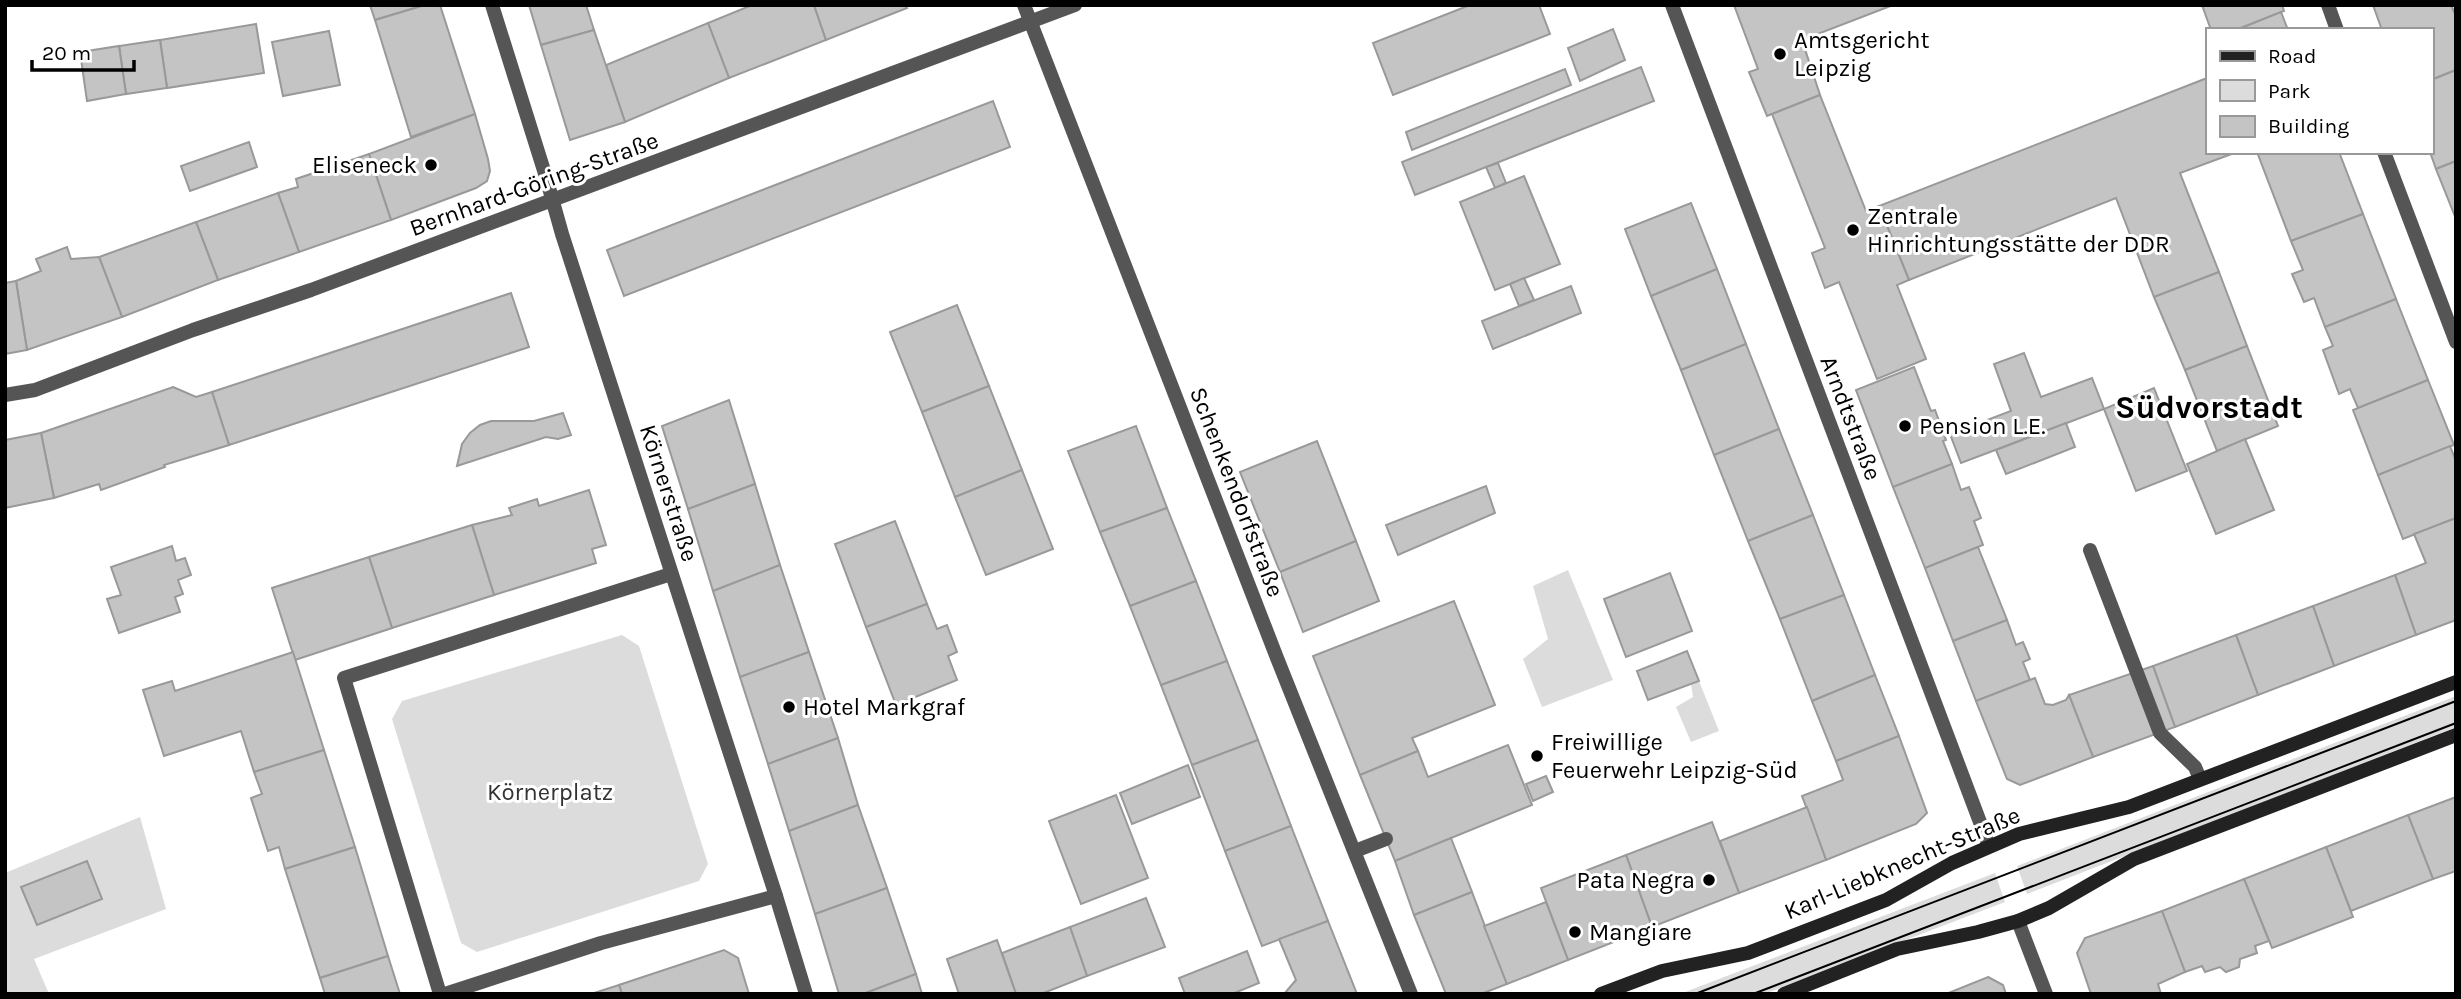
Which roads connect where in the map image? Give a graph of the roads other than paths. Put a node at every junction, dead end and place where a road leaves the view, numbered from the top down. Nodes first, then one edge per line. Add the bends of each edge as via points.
1 (492, 5) edge
2 (1024, 5) edge
3 (1075, 5) edge
4 (1671, 5) edge
5 (2328, 5) edge
6 (1030, 23) junction
7 (2336, 28) edge
8 (2385, 154) edge
9 (553, 202) junction
10 (2456, 342) edge
11 (5, 395) edge
12 (2090, 550) dead end
13 (671, 574) junction
14 (2456, 682) edge
15 (2456, 735) edge
16 (2200, 779) junction
17 (1386, 839) dead end
18 (1989, 846) junction
19 (1355, 851) junction
20 (776, 896) junction
21 (2018, 920) junction
22 (442, 994) edge
23 (806, 994) edge
24 (1411, 994) edge
25 (1601, 994) edge
26 (1784, 994) edge
27 (2046, 994) edge

1 - 9 street, Körnerstraße
2 - 6 street, Schenkendorfstraße
3 - 6 street, Bernhard-Göring-Straße
4 - 18 street, Arndtstraße
5 - 7 street
6 - 9 street, Bernhard-Göring-Straße
6 - 19 street, Schenkendorfstraße
8 - 10 street
9 - 11 street, Bernhard-Göring-Straße via 35,390
9 - 13 street, Körnerstraße
12 - 16 street via 2160,733 2195,766
13 - 20 street, Körnerstraße
13 - 22 street via 344,678
14 - 16 main road, Karl-Liebknecht-Straße
15 - 21 main road via 2134,859 2049,908
16 - 18 main road, Karl-Liebknecht-Straße via 2129,807 2019,834
17 - 19 street
18 - 25 main road, Karl-Liebknecht-Straße via 1886,900 1748,953 1661,971
19 - 24 street, Schenkendorfstraße
20 - 22 street via 601,943
20 - 23 street, Körnerstraße
21 - 26 main road via 1897,949
21 - 27 street

